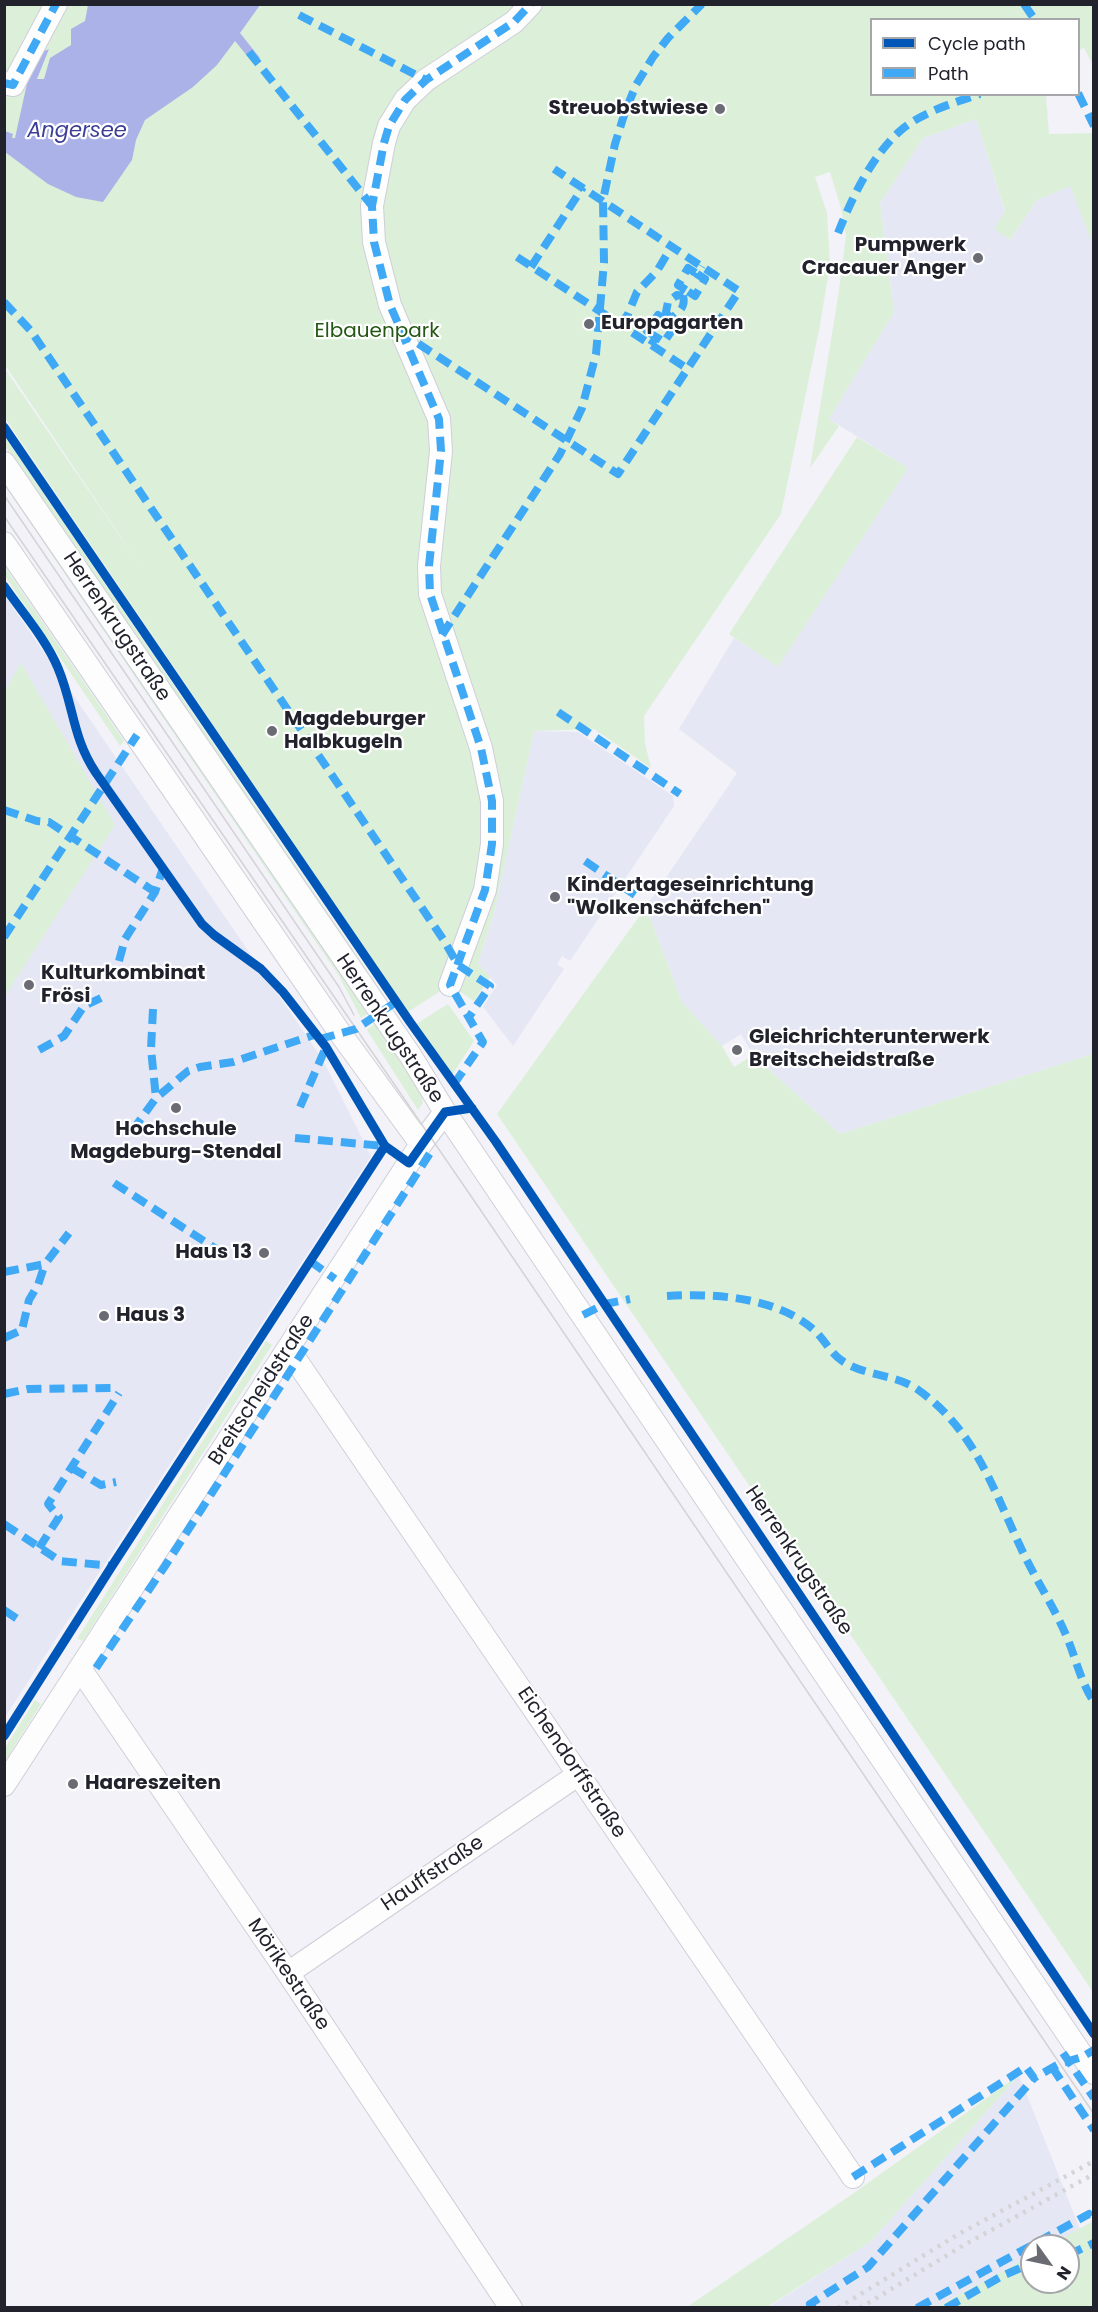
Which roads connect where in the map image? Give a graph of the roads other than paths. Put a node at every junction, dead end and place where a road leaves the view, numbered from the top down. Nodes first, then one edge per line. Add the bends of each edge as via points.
1 (56, 4) edge
2 (531, 4) edge
3 (4, 83) edge
4 (4, 463) edge
5 (4, 543) edge
6 (450, 985) dead end
7 (445, 1112) junction
8 (421, 1144) junction
9 (289, 1350) junction
10 (81, 1670) junction
11 (579, 1774) junction
12 (4, 1785) edge
13 (288, 1973) junction
14 (1094, 2073) edge
15 (853, 2177) dead end
16 (511, 2307) edge

1 - 3 street via 13,85
2 - 6 street via 514,22 433,74 405,100 386,134 372,206 380,274 440,419 430,594 481,748 492,801 492,844 485,890
4 - 7 street, Herrenkrugstraße via 410,1055
5 - 8 street, Herrenkrugstraße via 340,1033
7 - 8 street, Breitscheidstraße
7 - 14 street, Herrenkrugstraße
8 - 9 street, Breitscheidstraße
9 - 10 street, Breitscheidstraße
9 - 11 street, Eichendorffstraße
10 - 12 street, Breitscheidstraße
10 - 13 street, Mörikestraße
11 - 13 street, Hauffstraße
11 - 15 street, Eichendorffstraße
13 - 16 street, Mörikestraße

